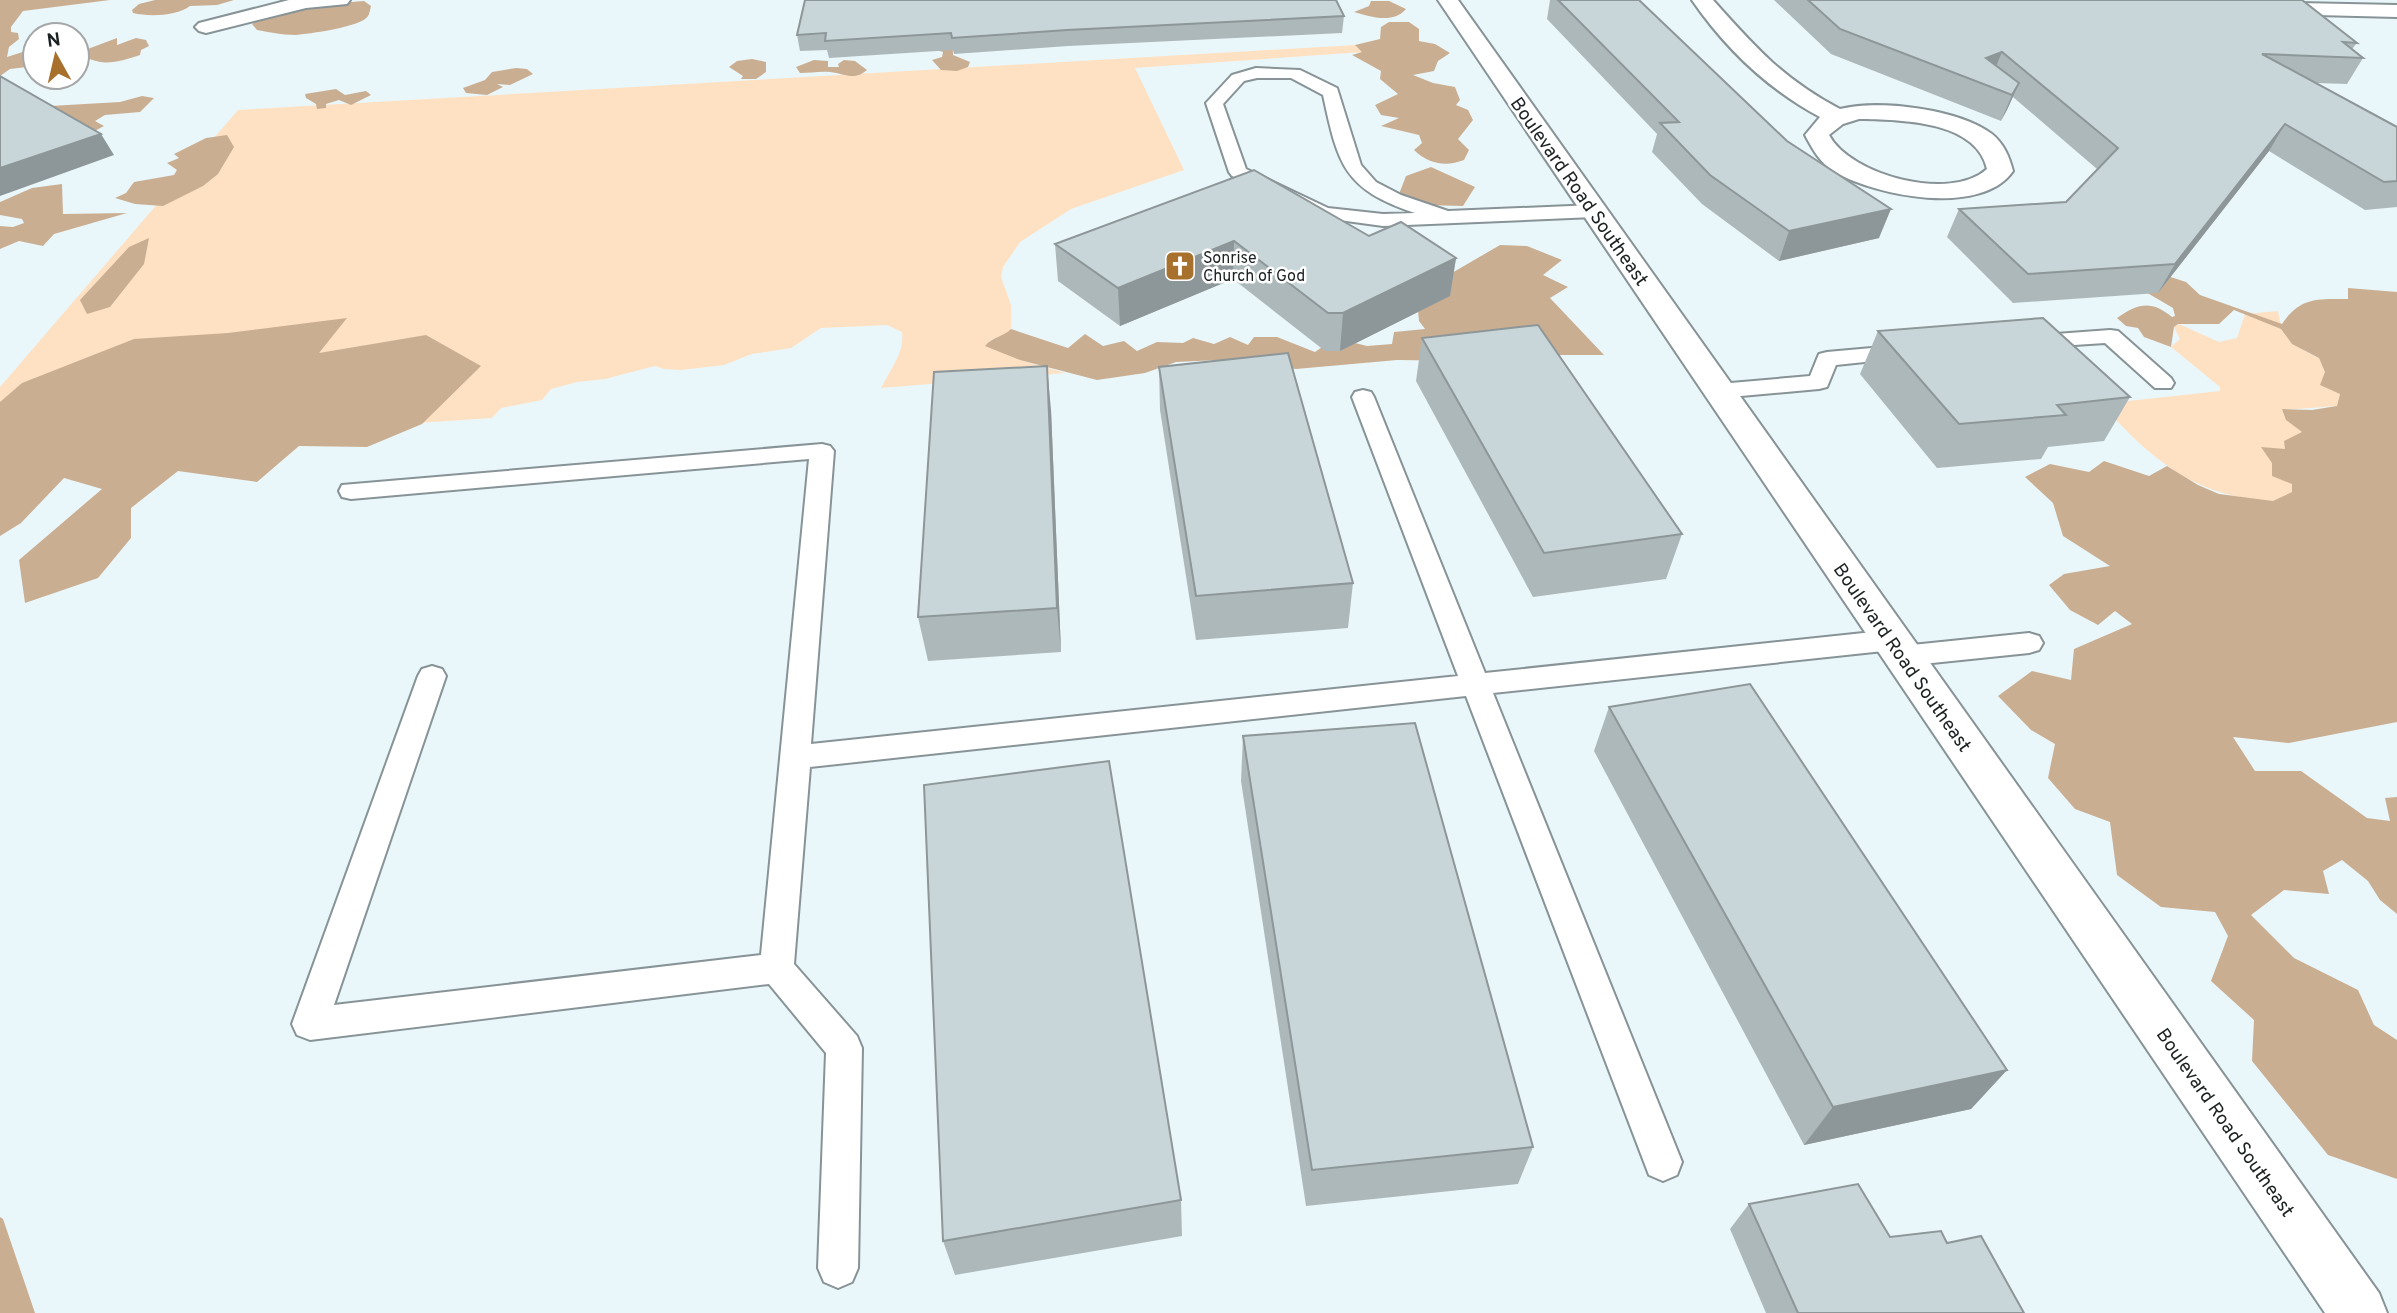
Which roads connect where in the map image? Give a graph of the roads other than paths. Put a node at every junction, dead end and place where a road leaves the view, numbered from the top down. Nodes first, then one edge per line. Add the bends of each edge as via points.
1 (340, 0) edge
2 (1448, 0) edge
3 (1702, 0) edge
4 (2171, 0) edge
5 (2346, 11) junction
6 (2397, 11) edge
7 (206, 27) dead end
8 (2378, 29) dead end
9 (1837, 117) junction
10 (1594, 211) junction
11 (1446, 217) junction
12 (2003, 344) edge
13 (1922, 351) edge
14 (2163, 383) dead end
15 (1719, 391) junction
16 (1363, 397) dead end
17 (351, 491) dead end
18 (2029, 643) dead end
19 (1897, 648) junction
20 (432, 676) dead end
21 (1476, 685) junction
22 (795, 757) junction
23 (777, 968) junction
24 (1663, 1162) dead end
25 (838, 1268) dead end
26 (2359, 1313) edge

1 - 7 street via 306,2
2 - 10 street, Boulevard Road Southeast
3 - 9 street via 1753,58 1796,95
4 - 5 street
5 - 6 street
5 - 8 street
9 - 9 street via 1817,135 1820,147 1843,166 1880,181 1911,188 1968,188 2000,171 2000,158 1990,145 1946,122 1887,112
10 - 11 lane
10 - 15 street, Boulevard Road Southeast
11 - 11 lane via 1383,220 1324,213 1238,172 1214,103 1238,78 1255,73 1294,73 1310,80 1331,92 1351,165 1367,185
12 - 14 lane via 2110,336
13 - 15 lane via 1827,359 1819,382
15 - 19 street, Boulevard Road Southeast
16 - 21 lane
17 - 22 lane via 822,451
18 - 19 lane
19 - 21 lane
19 - 26 street, Boulevard Road Southeast
20 - 23 lane via 310,1024
21 - 22 lane
21 - 24 lane
22 - 23 lane
23 - 25 lane via 844,1048

